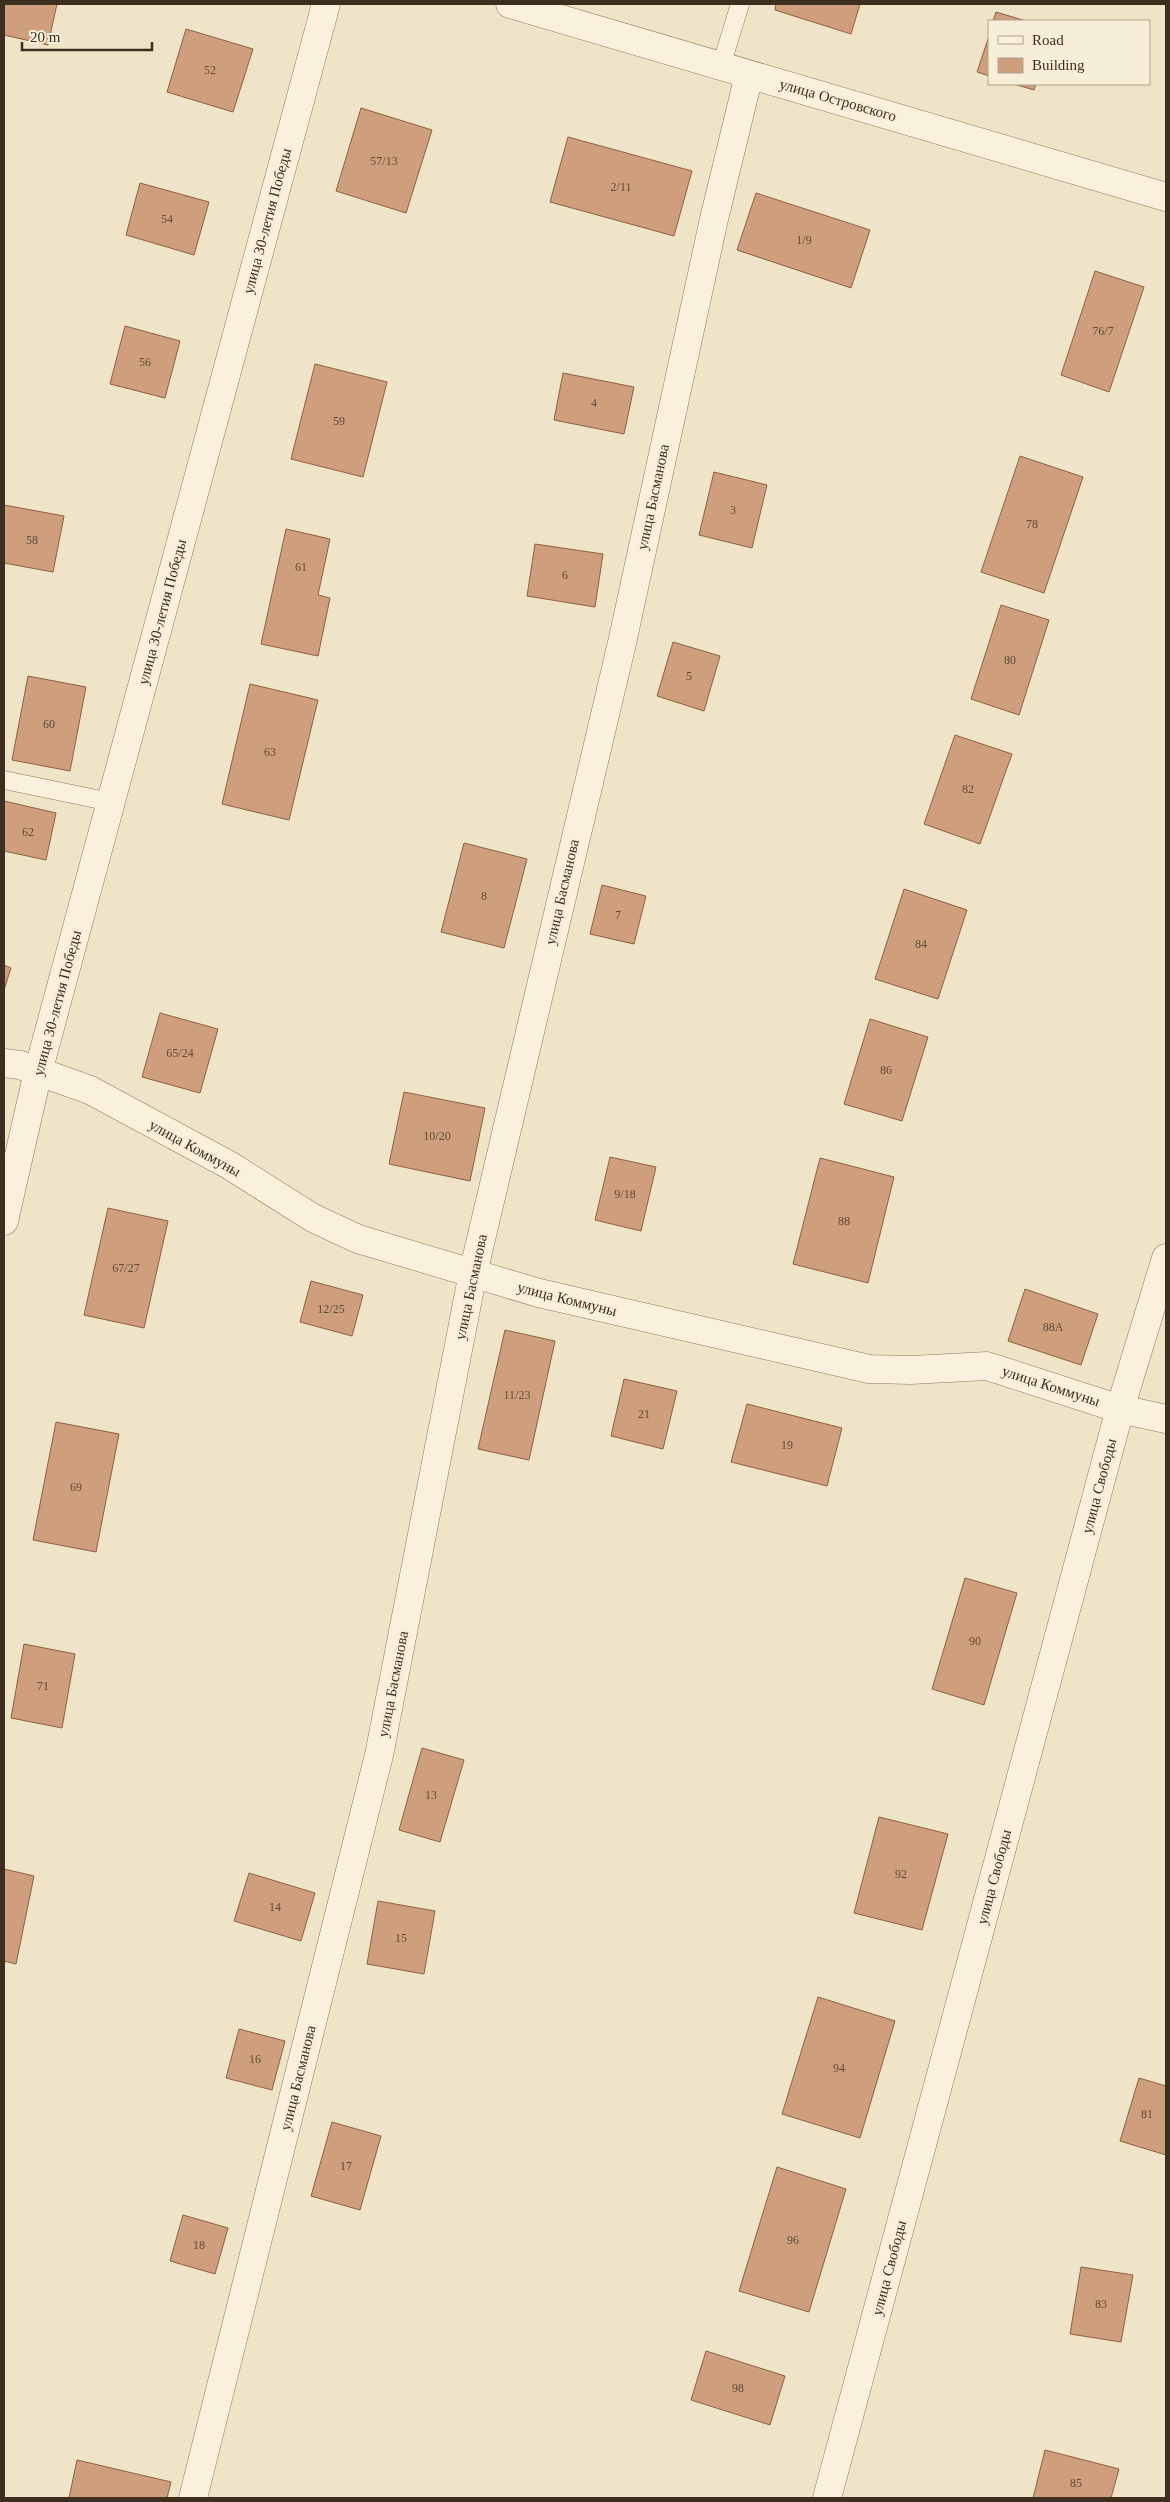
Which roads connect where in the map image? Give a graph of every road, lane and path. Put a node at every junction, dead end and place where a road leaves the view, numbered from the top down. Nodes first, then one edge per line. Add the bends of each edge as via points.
1 (326, 4) edge
2 (510, 4) edge
3 (740, 4) edge
4 (721, 66) junction
5 (749, 75) junction
6 (1166, 197) edge
7 (4, 780) edge
8 (111, 802) junction
9 (4, 1063) edge
10 (38, 1072) junction
11 (4, 1221) edge
12 (1166, 1258) edge
13 (473, 1273) junction
14 (1120, 1410) junction
15 (1166, 1419) edge
16 (193, 2498) edge
17 (827, 2498) edge

1 - 8 street, улица 30-летия Победы
2 - 4 street, улица Островского
3 - 4 lane
4 - 5 street, улица Островского
5 - 6 street, улица Островского
5 - 13 street, улица Басманова via 714,219 622,643
7 - 8 lane
8 - 10 street, улица 30-летия Победы
9 - 10 street, улица Коммуны
10 - 11 street, улица 30-летия Победы
10 - 13 street, улица Коммуны via 90,1090 229,1165 313,1218 358,1239
12 - 14 street, улица Свободы
13 - 14 street, улица Коммуны via 538,1293 868,1369 987,1366
13 - 16 street, улица Басманова via 379,1755
14 - 15 street, улица Коммуны
14 - 17 street, улица Свободы

